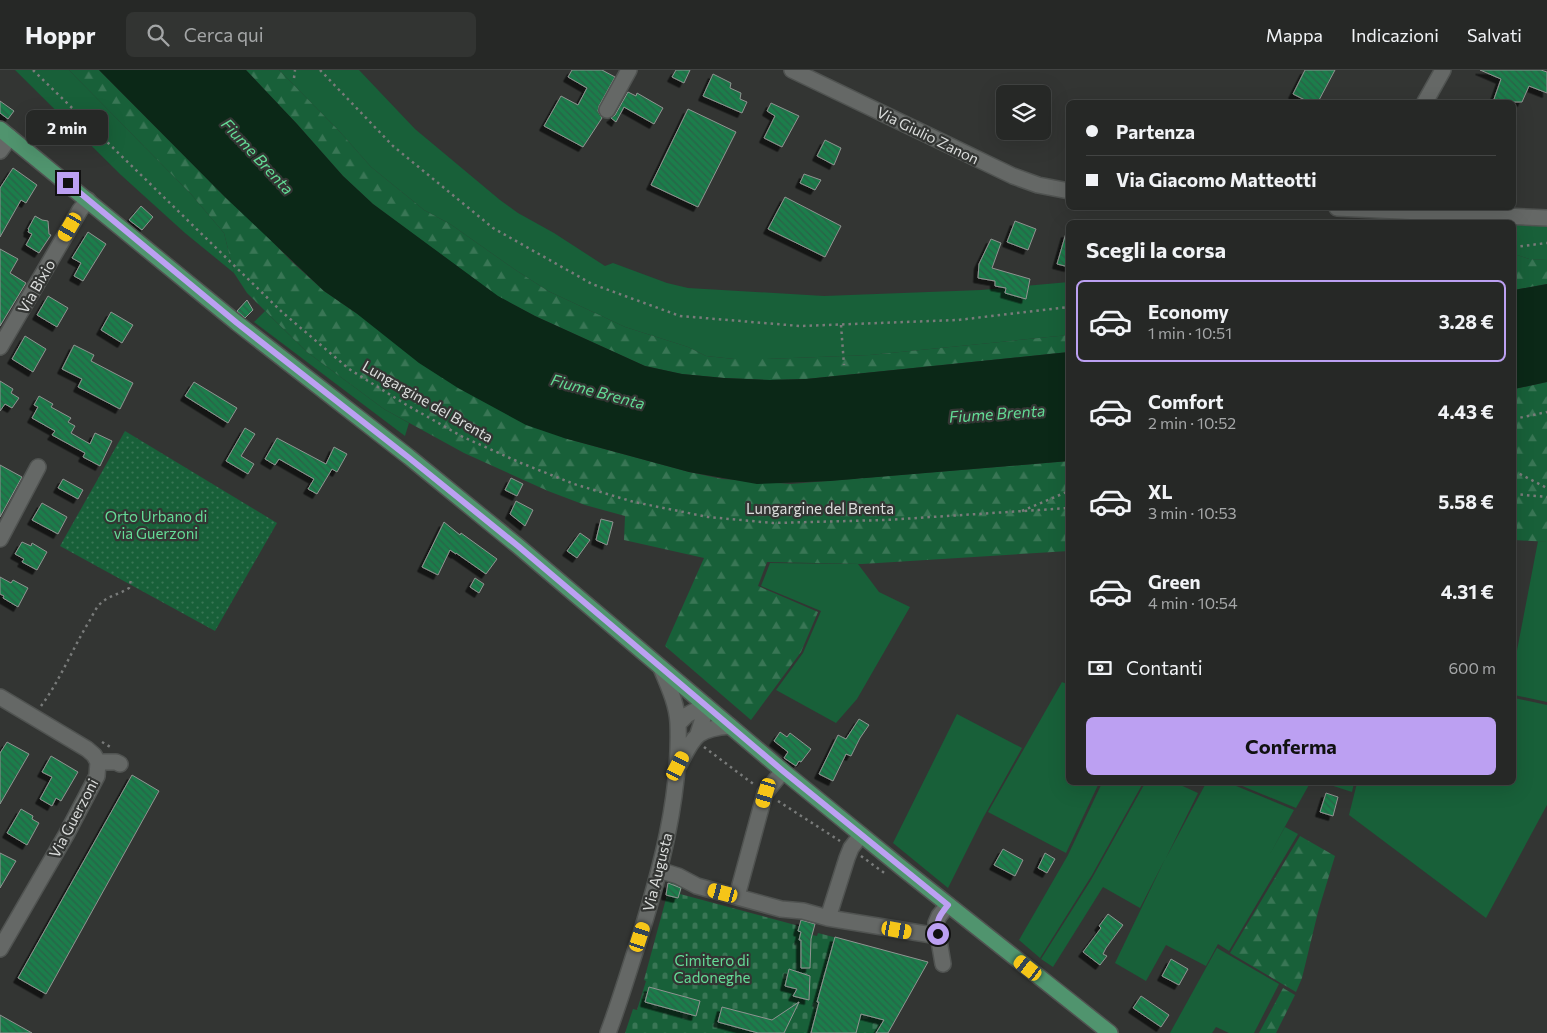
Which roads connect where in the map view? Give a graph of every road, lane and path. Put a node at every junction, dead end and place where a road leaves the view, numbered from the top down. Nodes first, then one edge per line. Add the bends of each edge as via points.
1 (33, 70) edge
2 (295, 70) edge
3 (320, 70) edge
4 (629, 70) edge
5 (792, 70) edge
6 (1443, 70) edge
7 (294, 78) dead end
8 (1426, 100) edge
9 (607, 110) dead end
10 (5, 133) edge
11 (0, 151) edge
12 (1066, 190) edge
13 (88, 200) junction
14 (1405, 210) edge
15 (1547, 218) edge
16 (1547, 243) edge
17 (1516, 247) edge
18 (1066, 307) edge
19 (841, 325) junction
20 (0, 348) edge
21 (844, 365) dead end
22 (1547, 412) edge
23 (1516, 419) edge
24 (38, 467) dead end
25 (1516, 472) edge
26 (1547, 488) edge
27 (1066, 492) edge
28 (1516, 494) edge
29 (1547, 497) edge
30 (1066, 508) edge
31 (1018, 512) junction
32 (0, 539) edge
33 (131, 580) dead end
34 (661, 668) junction
35 (0, 697) edge
36 (705, 705) junction
37 (40, 706) dead end
38 (678, 724) junction
39 (730, 726) junction
40 (699, 739) junction
41 (98, 762) junction
42 (120, 764) dead end
43 (678, 766) junction
44 (783, 771) junction
45 (757, 786) dead end
46 (862, 835) junction
47 (659, 870) junction
48 (737, 896) junction
49 (948, 905) junction
50 (828, 918) junction
51 (938, 934) junction
52 (0, 949) edge
53 (943, 964) dead end
54 (608, 1033) edge
55 (1110, 1033) edge

1 - 31 path, Lungargine del Brenta via 282,312 349,369 463,437 521,464 634,502 708,517 773,523
2 - 7 path
3 - 19 path via 393,146 493,228 592,284 680,316 800,326
4 - 9 street
5 - 12 street, Via Giulio Zanon via 1013,176
6 - 8 street
10 - 11 street
10 - 13 main road
13 - 20 street, Via Bixio
13 - 34 main road via 518,546
14 - 15 street
16 - 17 path
18 - 19 path via 958,320
19 - 21 path
22 - 23 path
24 - 32 street
25 - 26 path
27 - 31 path
28 - 29 path
30 - 31 path, Lungargine del Brenta
33 - 37 path via 129,588 109,596 98,606 50,694
34 - 36 main road
34 - 38 street, Via Augusta via 676,707
35 - 41 street, Via Guerzoni via 87,749
36 - 38 street
36 - 39 main road
36 - 40 street, Via Augusta
38 - 43 street, Via Augusta
39 - 40 street via 718,727
39 - 44 main road
40 - 43 street, Via Augusta via 693,739
40 - 45 path
41 - 42 street
41 - 52 street, Via Guerzoni via 97,776
43 - 47 street, Via Augusta
44 - 46 main road
44 - 48 street via 766,793
46 - 49 main road
46 - 50 street via 846,858
47 - 48 street via 696,886
47 - 54 street, Via Augusta
48 - 50 street
49 - 51 street via 936,923
49 - 55 main road
50 - 51 street
51 - 53 street

